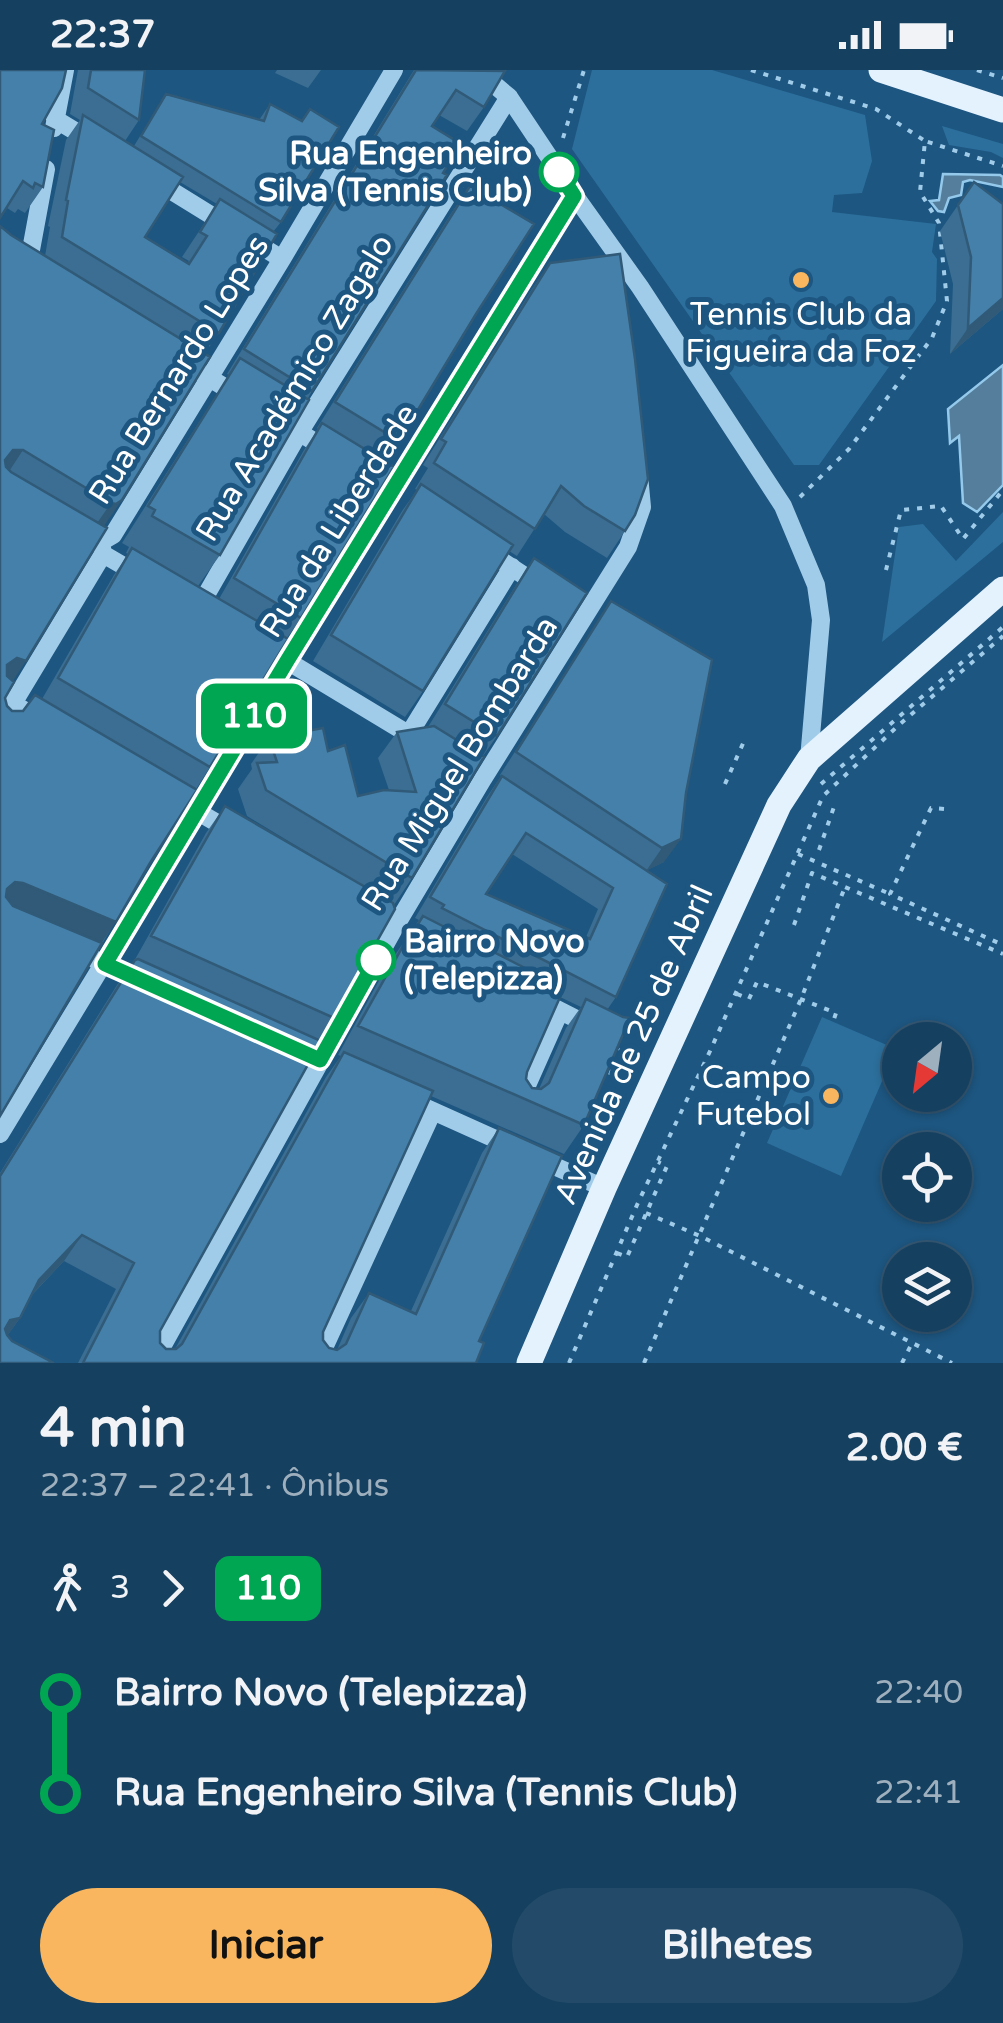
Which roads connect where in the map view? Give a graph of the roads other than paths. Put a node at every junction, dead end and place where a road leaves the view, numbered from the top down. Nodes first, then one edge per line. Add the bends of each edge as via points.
1 (65, 70) edge
2 (394, 70) edge
3 (478, 70) edge
4 (881, 70) edge
5 (509, 96) junction
6 (1003, 110) edge
7 (52, 137) junction
8 (104, 149) edge
9 (136, 169) edge
10 (574, 196) junction
11 (615, 250) junction
12 (282, 259) junction
13 (29, 267) edge
14 (619, 289) edge
15 (160, 348) edge
16 (210, 378) junction
17 (299, 433) junction
18 (636, 448) edge
19 (347, 462) edge
20 (468, 538) edge
21 (98, 546) junction
22 (512, 567) junction
23 (151, 582) edge
24 (1003, 589) edge
25 (572, 606) junction
26 (198, 610) edge
27 (258, 644) edge
28 (287, 661) junction
29 (6, 699) edge
30 (0, 725) edge
31 (63, 733) edge
32 (409, 734) junction
33 (438, 752) edge
34 (808, 759) junction
35 (147, 782) edge
36 (197, 812) junction
37 (243, 838) edge
38 (70, 949) edge
39 (105, 964) junction
40 (158, 988) edge
41 (526, 994) edge
42 (560, 1011) junction
43 (614, 1042) edge
44 (384, 1089) edge
45 (518, 1106) edge
46 (433, 1111) junction
47 (0, 1134) edge
48 (604, 1188) junction
49 (152, 1363) edge
50 (317, 1363) edge
51 (530, 1363) edge

1 - 7 street
2 - 12 street, Rua Bernardo Lopes
3 - 5 street
4 - 6 main road
5 - 10 street
5 - 17 street, Rua Académico Zagalo
7 - 8 street
7 - 13 street
9 - 12 street
10 - 11 street
10 - 28 street, Rua da Liberdade
11 - 14 street
11 - 34 street via 785,511 816,585 821,620
12 - 16 street, Rua Bernardo Lopes
15 - 16 street
16 - 17 street
16 - 21 street, Rua Bernardo Lopes via 113,536
17 - 19 street
17 - 26 street, Rua Académico Zagalo
18 - 25 street, Rua Miguel Bombarda via 642,507 628,548
20 - 22 street
21 - 23 street
21 - 29 street, Rua Bernardo Lopes
22 - 25 street
22 - 32 street
24 - 34 main road, Avenida de 25 de Abril
25 - 49 street, Rua Miguel Bombarda via 483,780 394,926
27 - 28 street
28 - 32 street
28 - 36 street, Rua da Liberdade
29 - 30 street, Rua Bernardo Lopes
29 - 31 street
32 - 33 street
34 - 48 main road, Avenida de 25 de Abril via 779,805
35 - 36 street
36 - 37 street
36 - 39 street, Rua da Liberdade
38 - 39 street
39 - 40 street
39 - 47 street, Rua da Liberdade
41 - 42 street
42 - 43 street
42 - 45 street
44 - 46 street
46 - 48 street
46 - 50 street
48 - 51 main road, Avenida de 25 de Abril

